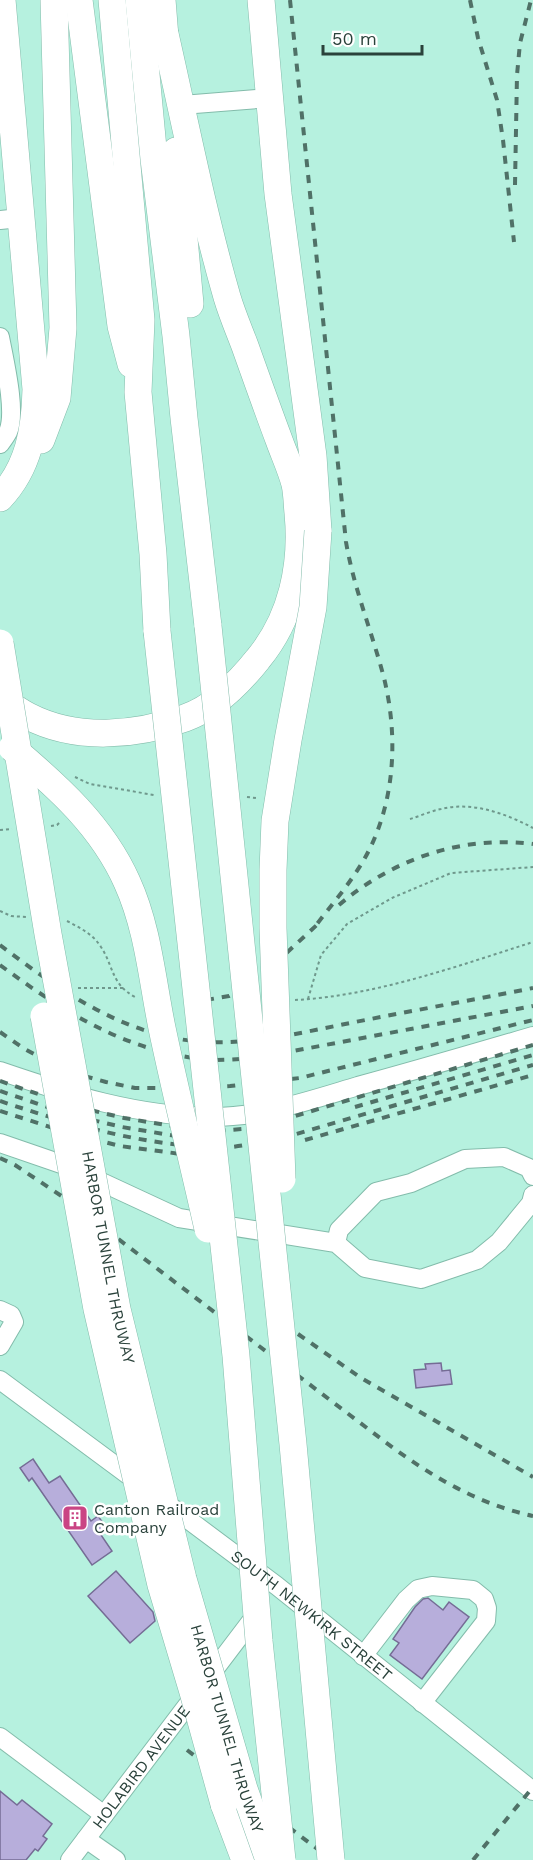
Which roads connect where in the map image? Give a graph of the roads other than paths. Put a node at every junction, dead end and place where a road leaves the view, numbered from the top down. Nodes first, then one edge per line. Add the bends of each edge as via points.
1 (2, 0) edge
2 (54, 0) edge
3 (79, 0) edge
4 (112, 0) edge
5 (139, 0) edge
6 (162, 0) edge
7 (261, 0) edge
8 (165, 34) junction
9 (270, 98) junction
10 (182, 105) junction
11 (10, 219) edge
12 (0, 337) edge
13 (138, 392) junction
14 (0, 444) edge
15 (19, 470) junction
16 (1, 496) edge
17 (208, 626) junction
18 (0, 643) edge
19 (0, 698) edge
20 (0, 738) edge
21 (0, 752) edge
22 (533, 1036) edge
23 (0, 1071) edge
24 (0, 1143) edge
25 (533, 1176) edge
26 (533, 1195) edge
27 (336, 1243) junction
28 (0, 1310) edge
29 (0, 1346) edge
30 (236, 1356) junction
31 (0, 1380) edge
32 (293, 1444) junction
33 (277, 1586) junction
34 (363, 1656) junction
35 (422, 1703) junction
36 (0, 1737) edge
37 (533, 1791) edge
38 (224, 1804) junction
39 (104, 1815) junction
40 (86, 1839) junction
41 (70, 1860) edge
42 (116, 1860) edge
43 (231, 1860) edge
44 (245, 1860) edge
45 (269, 1860) edge
46 (282, 1860) edge
47 (331, 1860) edge

1 - 11 highway
2 - 15 highway via 63,328 57,398 38,450
3 - 13 highway via 121,326
4 - 13 highway via 141,320
5 - 17 highway
6 - 8 highway
7 - 9 highway
8 - 10 highway
8 - 17 highway via 206,472 210,542
9 - 10 street
9 - 32 highway, bridge via 278,194 313,456 318,531 314,607 275,821 273,870
10 - 19 highway via 209,234 228,301 295,486 299,563 289,607 276,634 244,677 193,716 156,727 112,733 74,730 28,716
11 - 15 highway via 36,389 30,445
12 - 14 street via 11,414 9,430
13 - 30 highway, bridge via 157,631
15 - 16 highway
17 - 32 highway, bridge
18 - 45 highway, HARBOR TUNNEL THRUWAY, bridge via 48,934 117,1309 183,1580 244,1789
20 - 30 highway, bridge via 53,782 93,825 127,881 147,942 162,1027
21 - 38 highway, HARBOR TUNNEL THRUWAY, bridge via 97,1308 161,1585
22 - 23 street via 285,1108 242,1115 190,1116 125,1108
24 - 27 street via 68,1167 179,1218
25 - 27 street via 529,1168 504,1157 465,1159 411,1183 376,1192 339,1230
26 - 27 street via 531,1203 499,1242 477,1260 422,1279 365,1268
28 - 29 street via 11,1315 14,1322
30 - 46 highway, bridge
31 - 33 street, SOUTH NEWKIRK STREET
32 - 47 highway, bridge
33 - 34 street, SOUTH NEWKIRK STREET
33 - 39 street, HOLABIRD AVENUE
34 - 35 street, SOUTH NEWKIRK STREET
34 - 35 street via 418,1589 432,1586 473,1590 484,1599 486,1621
35 - 37 street, SOUTH NEWKIRK STREET
36 - 39 street
38 - 43 highway
38 - 44 highway, HARBOR TUNNEL THRUWAY
39 - 40 street, HOLABIRD AVENUE
40 - 41 street, HOLABIRD AVENUE
40 - 42 street

